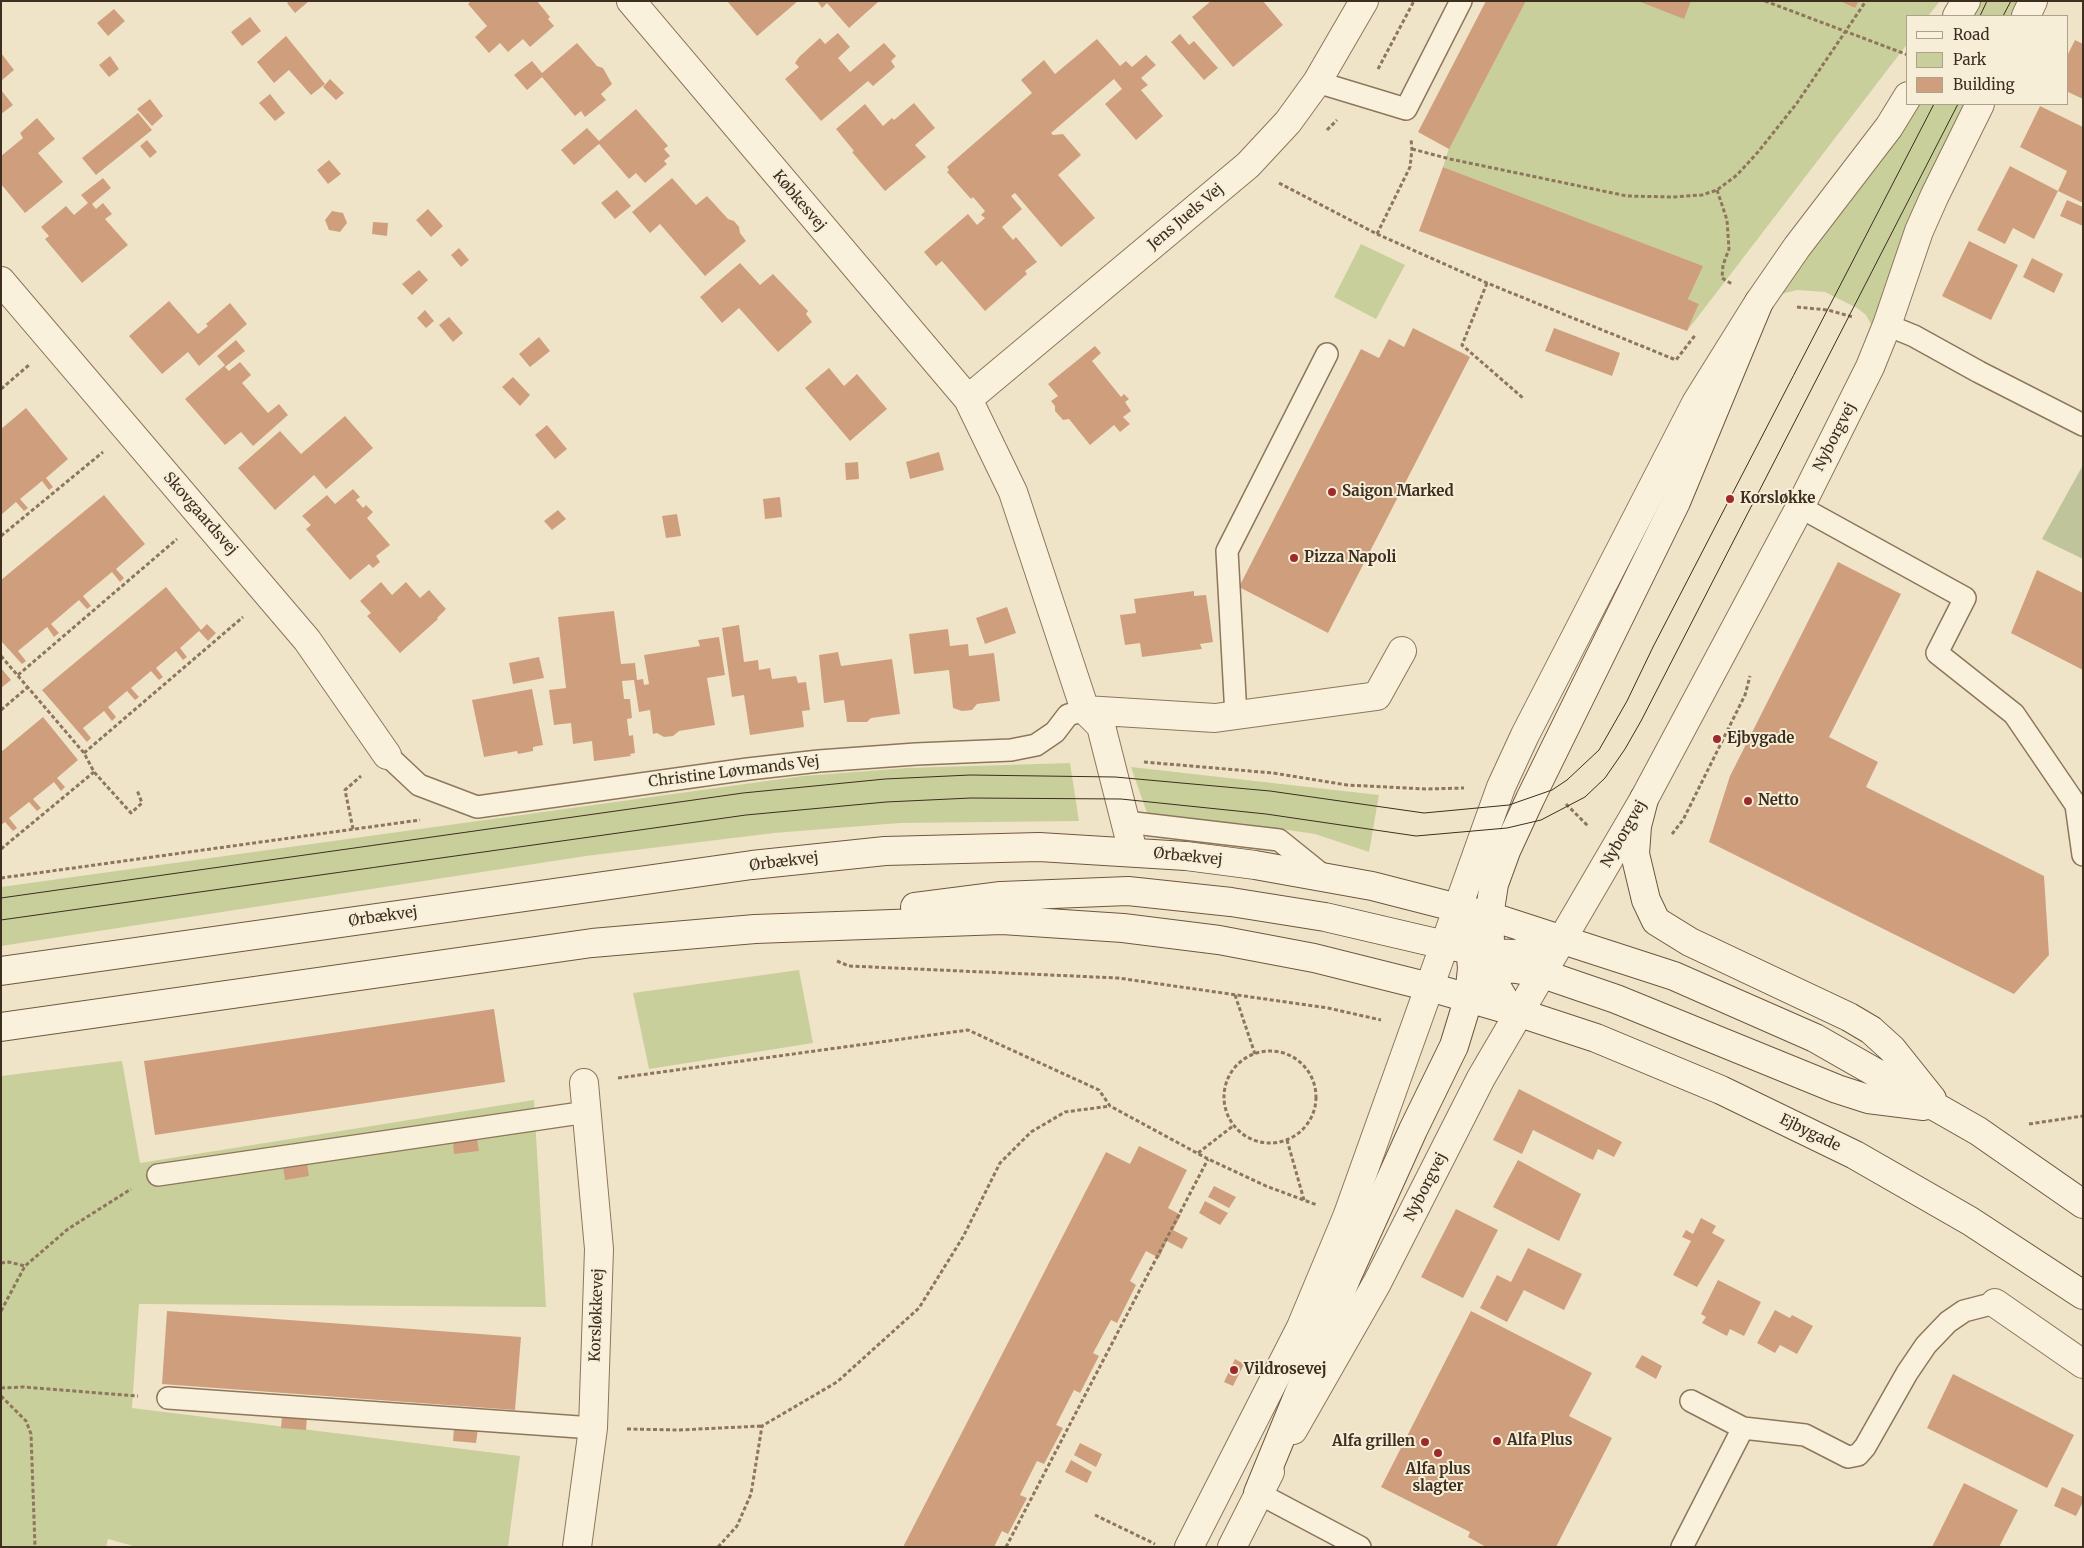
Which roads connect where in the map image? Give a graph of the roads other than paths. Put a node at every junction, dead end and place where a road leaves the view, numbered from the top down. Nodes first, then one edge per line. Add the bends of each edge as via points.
1 (630, 1) edge
2 (1364, 1) edge
3 (1461, 1) edge
4 (1966, 1) edge
5 (2034, 1) edge
6 (1958, 15) edge
7 (2027, 15) edge
8 (1317, 82) junction
9 (1906, 99) edge
10 (1980, 105) edge
11 (1, 281) edge
12 (1759, 302) junction
13 (1887, 325) junction
14 (1327, 354) dead end
15 (968, 399) junction
16 (2083, 425) edge
17 (1800, 507) junction
18 (1402, 651) dead end
19 (1085, 710) junction
20 (1236, 716) junction
21 (387, 755) joint
22 (1644, 799) junction
23 (1126, 822) junction
24 (1133, 852) junction
25 (2083, 854) edge
26 (1325, 876) junction
27 (1458, 908) junction
28 (1489, 916) junction
29 (755, 929) junction
30 (1564, 939) junction
31 (1445, 945) junction
32 (1481, 960) junction
33 (1, 971) edge
34 (1543, 974) junction
35 (1430, 986) junction
36 (1468, 998) junction
37 (1520, 1013) junction
38 (1, 1027) edge
39 (584, 1083) road end
40 (1939, 1108) junction
41 (587, 1112) junction
42 (158, 1175) road end
43 (2083, 1204) edge
44 (2083, 1295) edge
45 (1995, 1303) joint
46 (2083, 1364) edge
47 (168, 1398) road end
48 (1691, 1401) dead end
49 (593, 1428) junction
50 (1743, 1428) junction
51 (1258, 1493) junction
52 (577, 1547) edge
53 (1189, 1547) edge
54 (1232, 1547) edge
55 (1360, 1547) edge
56 (1682, 1547) edge

1 - 15 main road, Købkesvej
2 - 8 main road, Jens Juels Vej
3 - 8 lane via 1406,109
4 - 6 main road
5 - 7 main road
8 - 15 main road, Jens Juels Vej via 1288,122 1248,165
9 - 12 main road via 1889,127
10 - 13 main road, Nyborgvej via 1919,231
11 - 21 main road, Skovgaardsvej via 307,640
12 - 27 main road via 1696,403 1525,735 1501,787
12 - 28 main road via 1676,502 1506,851 1494,884
13 - 16 lane
13 - 17 main road, Nyborgvej via 1870,368
14 - 20 lane via 1227,551
15 - 19 main road via 1012,492
17 - 22 main road, Nyborgvej
17 - 25 lane via 1965,598 1937,653 2014,714 2076,805
18 - 20 main road via 1377,696
19 - 20 main road via 1215,718
19 - 21 lane, Christine Løvmands Vej via 1068,715 1055,732 1036,745 1011,750 819,761 477,807 419,785
19 - 23 main road via 1101,726
22 - 30 main road, Nyborgvej
22 - 40 main road via 1637,826 1635,854 1646,900 1656,921 1690,942 1871,1030 1897,1054
23 - 24 main road
23 - 26 lane via 1279,840
24 - 26 main road, Ørbækvej via 1254,864
24 - 33 main road, Ørbækvej via 1039,847 885,851 752,865
26 - 27 main road, Ørbækvej
27 - 28 main road, Ørbækvej
27 - 31 main road
27 - 32 main road
28 - 30 main road, Ørbækvej
28 - 32 main road
29 - 31 main road via 1001,896 1128,891 1231,902 1325,917
29 - 35 main road via 1002,920 1123,928 1219,940 1314,958
29 - 38 main road via 592,943
30 - 32 main road via 1540,949
30 - 34 main road, Nyborgvej
30 - 40 main road via 1674,976 1815,1038
31 - 32 main road
31 - 35 main road
32 - 34 main road
32 - 35 main road via 1448,974
32 - 36 main road
32 - 37 main road via 1505,1001
34 - 37 main road, Nyborgvej
34 - 40 main road via 1655,1014 1837,1089 1868,1099
35 - 36 main road, Ejbygade
35 - 53 main road via 1347,1217 1301,1327
36 - 37 main road, Ejbygade
36 - 51 main road via 1451,1053 1348,1274
37 - 44 main road, Ejbygade via 1596,1038 1721,1090 1855,1155 1970,1221
37 - 51 main road, Nyborgvej via 1464,1109 1377,1283
39 - 41 main road, Korsløkkevej
40 - 43 main road via 1978,1130
41 - 42 lane
41 - 49 main road, Korsløkkevej via 599,1249
45 - 46 main road
45 - 50 lane via 1964,1311 1926,1345 1858,1455 1848,1457 1805,1435
47 - 49 lane
48 - 50 lane
49 - 52 main road, Korsløkkevej
50 - 56 lane
51 - 54 main road, Nyborgvej
51 - 55 lane

